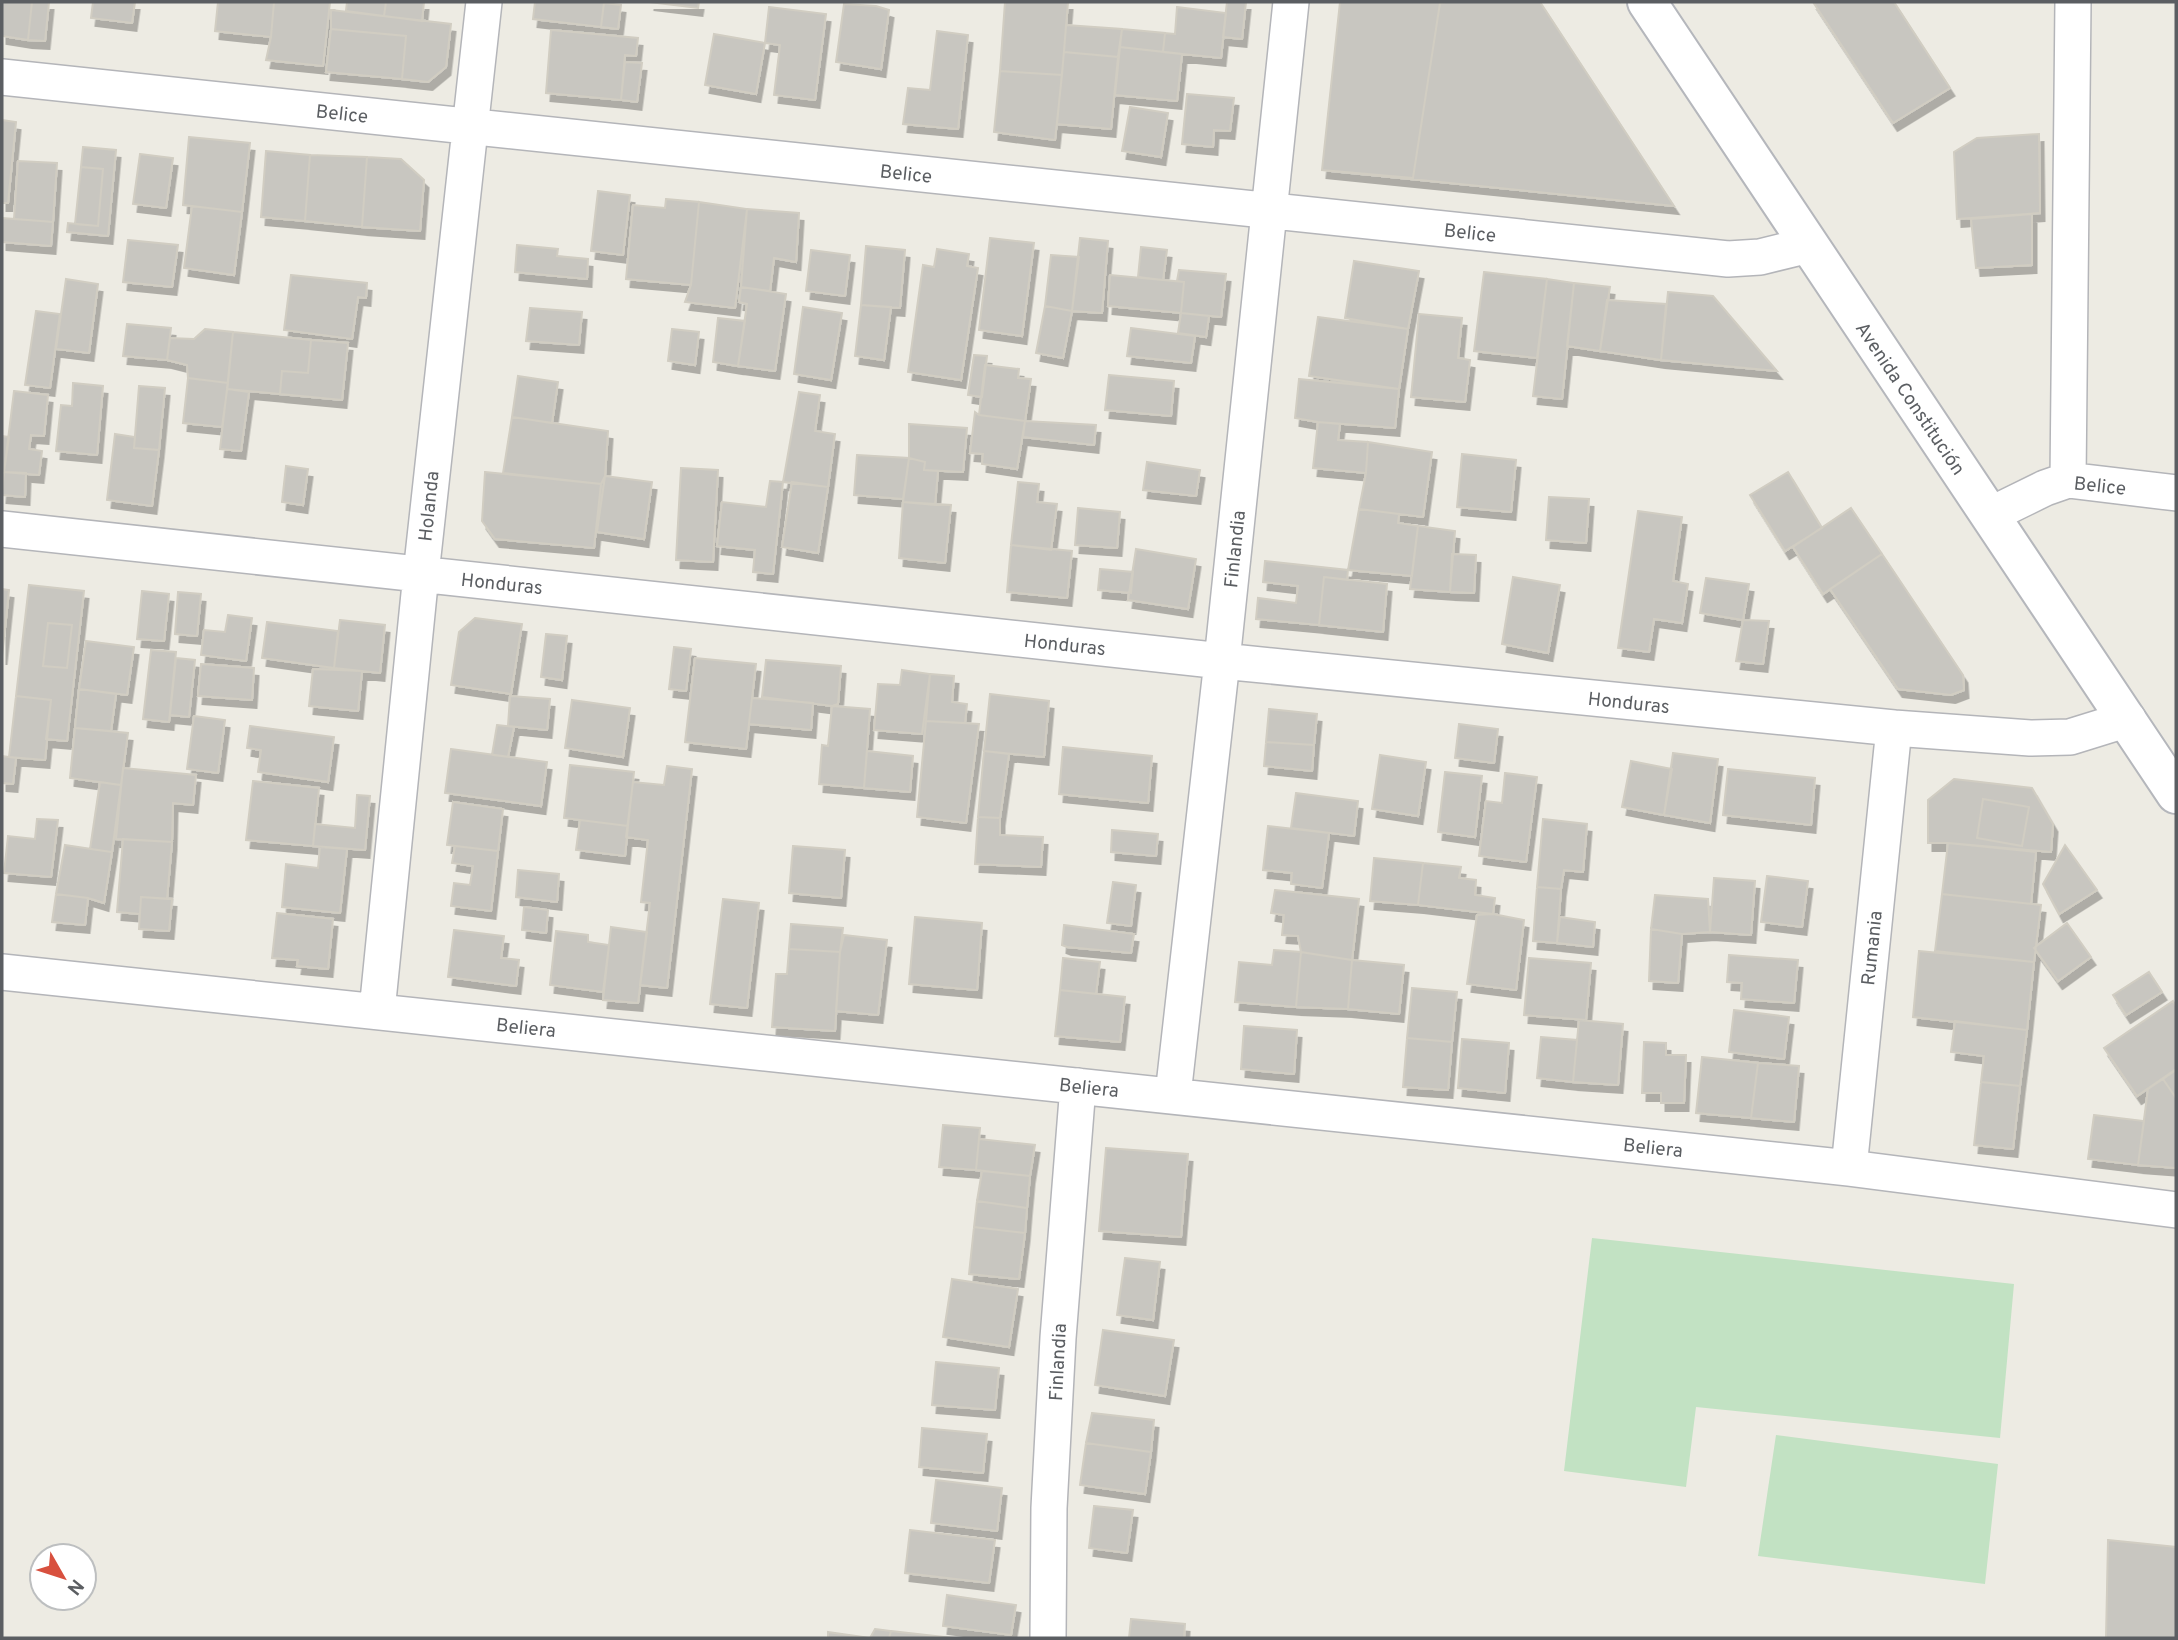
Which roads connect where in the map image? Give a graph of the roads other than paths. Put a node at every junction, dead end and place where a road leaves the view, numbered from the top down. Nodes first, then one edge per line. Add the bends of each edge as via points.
1 (484, 2) edge
2 (1291, 2) edge
3 (1647, 2) edge
4 (2073, 2) edge
5 (2, 77) edge
6 (470, 127) junction
7 (1269, 211) junction
8 (1809, 245) junction
9 (2068, 480) junction
10 (2176, 493) edge
11 (1990, 515) junction
12 (2, 529) edge
13 (421, 574) junction
14 (1222, 661) junction
15 (2128, 719) junction
16 (1894, 728) junction
17 (2176, 794) edge
18 (2, 972) edge
19 (377, 1011) junction
20 (1077, 1086) junction
21 (1173, 1096) junction
22 (1849, 1168) junction
23 (2176, 1210) edge
24 (1048, 1638) edge

1 - 6 street, Holanda
2 - 7 street, Finlandia
3 - 8 main road, Avenida Constitución
4 - 9 street
5 - 6 street, Belice
6 - 7 street, Belice
6 - 13 street, Holanda
7 - 8 street, Belice via 1728,259
7 - 14 street, Finlandia
8 - 11 main road, Avenida Constitución
9 - 10 street, Belice
9 - 11 street, Belice
11 - 15 main road, Avenida Constitución
12 - 13 street, Honduras
13 - 14 street, Honduras
13 - 19 street, Holanda
14 - 16 street, Honduras
14 - 21 street, Finlandia
15 - 16 street, Honduras via 2070,737
15 - 17 main road, Avenida Constitución
16 - 22 street, Rumania
18 - 19 street, Beliera
19 - 20 street, Beliera
20 - 21 street, Beliera
20 - 24 street, Finlandia via 1049,1508
21 - 22 street, Beliera
22 - 23 street, Beliera

